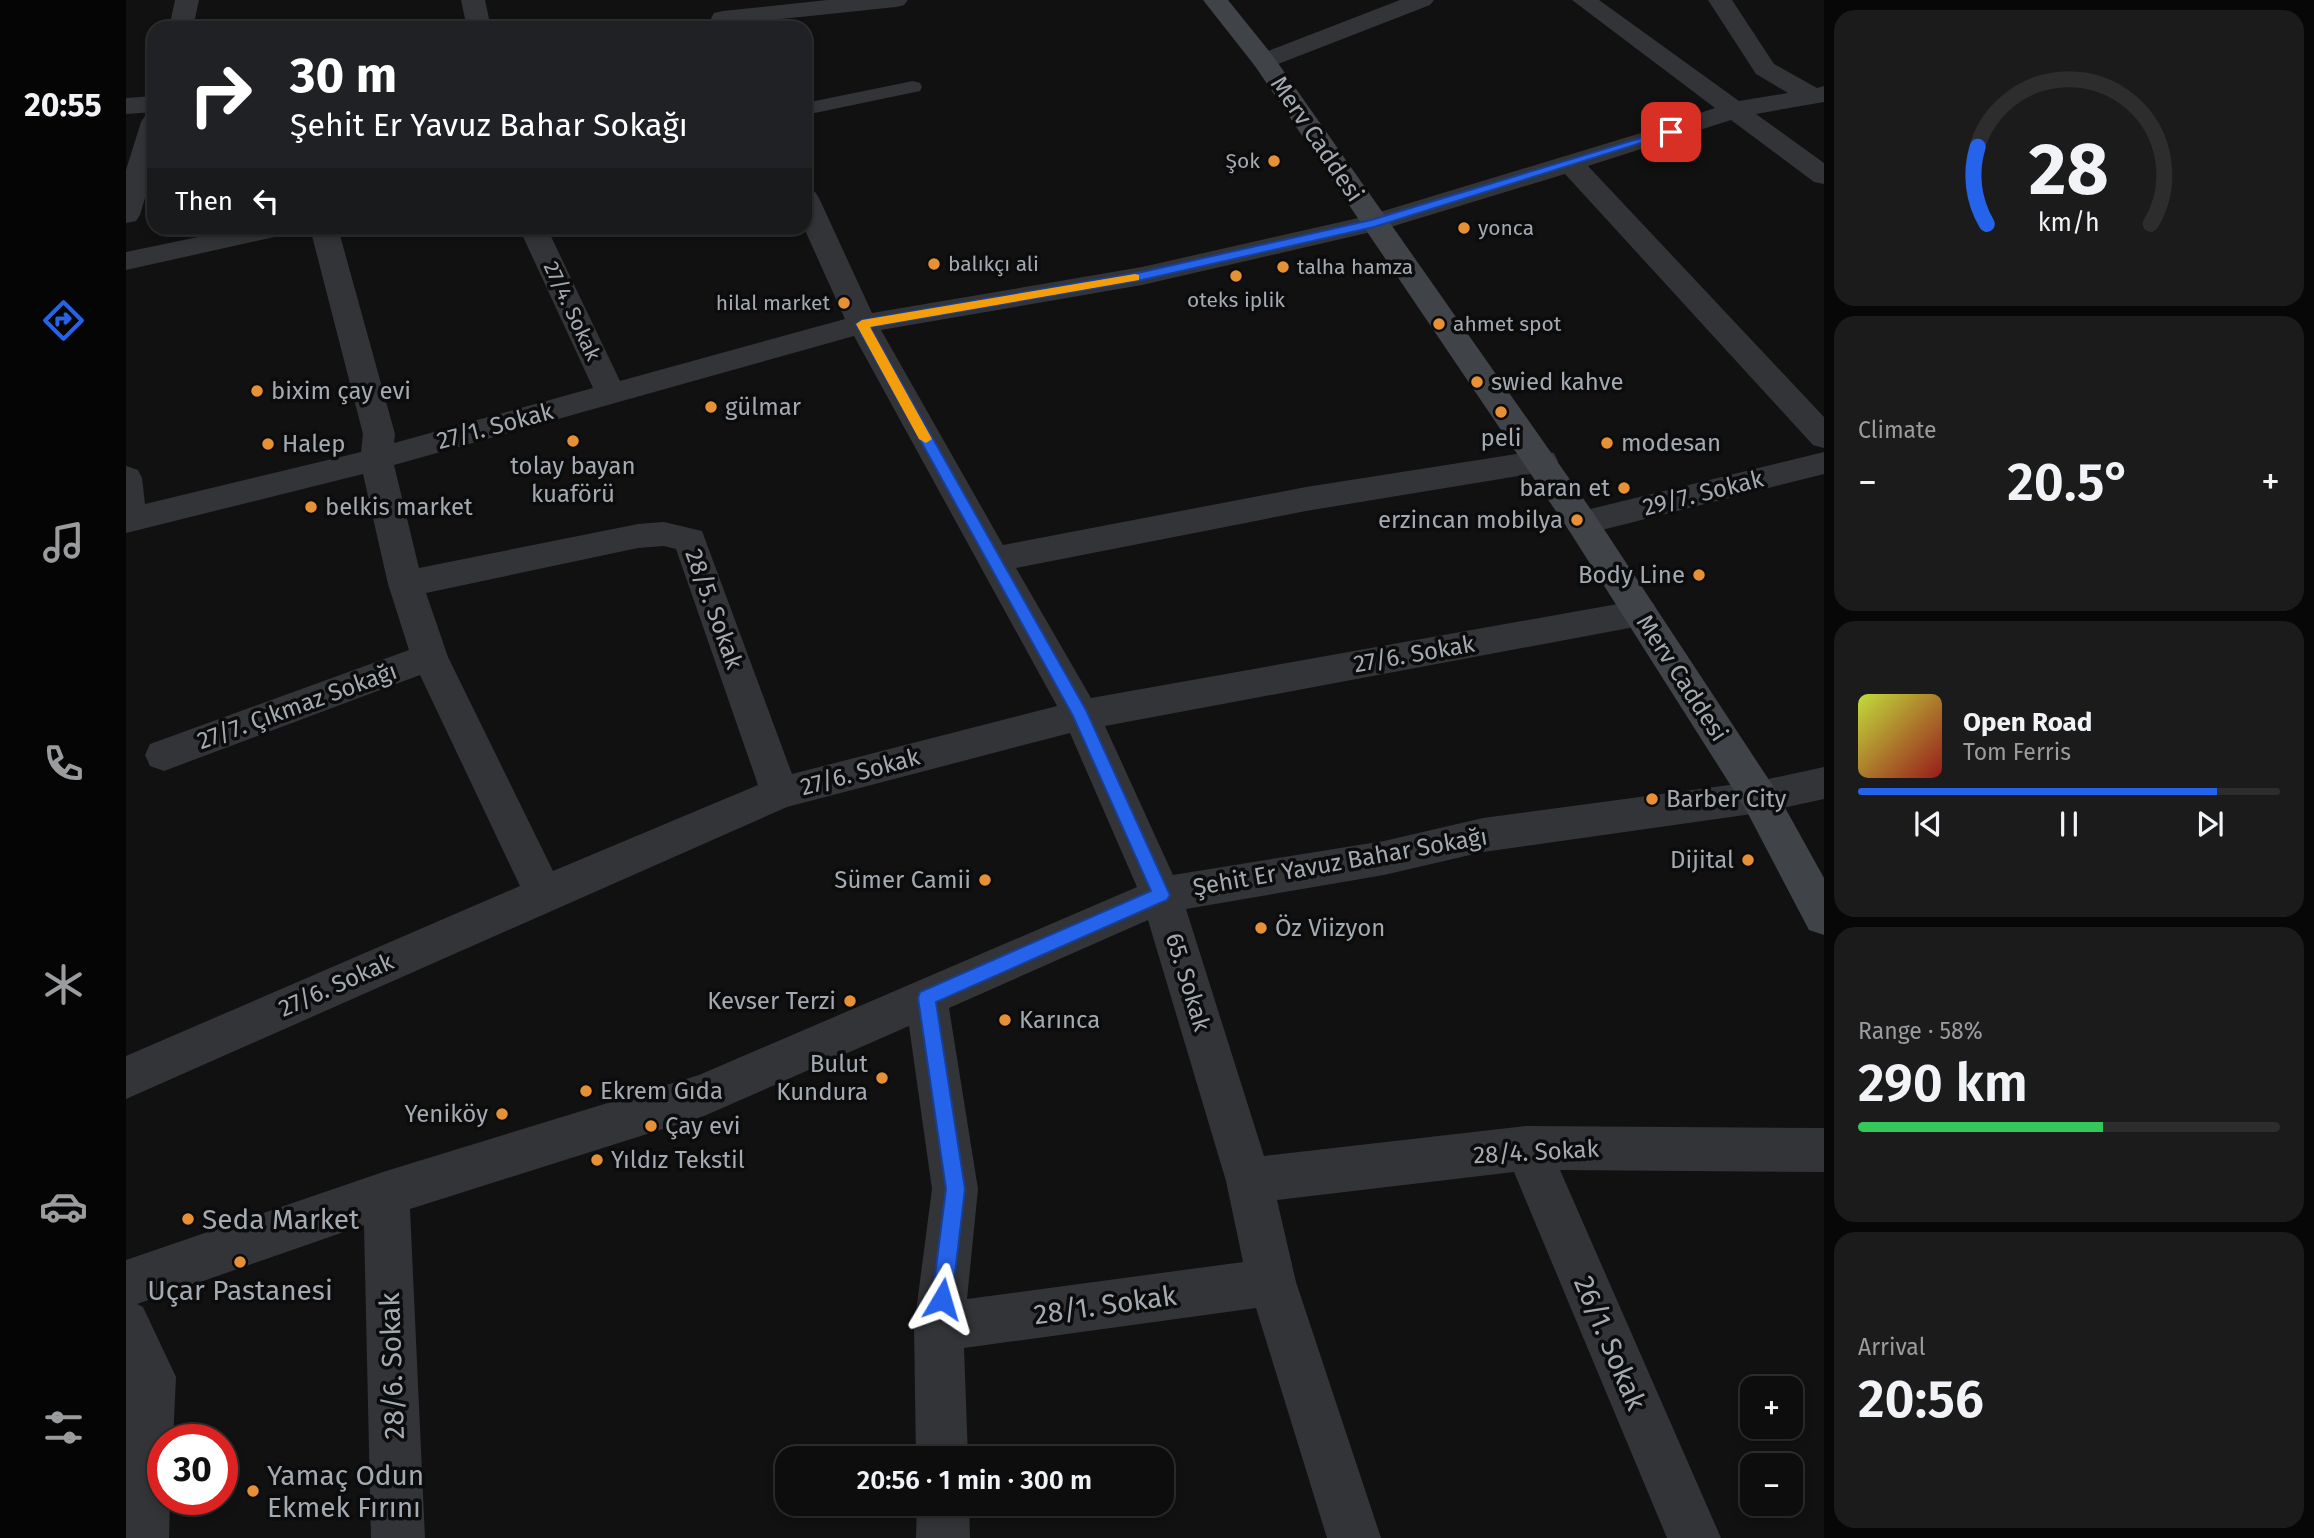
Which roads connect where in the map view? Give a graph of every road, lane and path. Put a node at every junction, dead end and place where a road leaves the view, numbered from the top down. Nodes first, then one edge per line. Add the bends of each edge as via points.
1 (187, 0) edge
2 (473, 0) edge
3 (897, 0) edge
4 (1215, 0) edge
5 (1422, 0) edge
6 (1584, 0) edge
7 (1720, 0) edge
8 (722, 15) edge
9 (182, 21) edge
10 (478, 21) edge
11 (1264, 61) junction
12 (913, 87) dead end
13 (1818, 95) edge
14 (147, 104) edge
15 (126, 106) edge
16 (812, 108) edge
17 (1734, 110) junction
18 (147, 145) edge
19 (1570, 163) junction
20 (1824, 176) edge
21 (812, 213) edge
22 (126, 215) edge
23 (1374, 223) junction
24 (246, 235) edge
25 (326, 235) edge
26 (536, 235) edge
27 (126, 261) edge
28 (862, 324) junction
29 (611, 394) junction
30 (1824, 437) edge
31 (376, 459) junction
32 (1542, 461) junction
33 (1824, 463) edge
34 (126, 478) edge
35 (127, 521) edge
36 (1582, 523) junction
37 (993, 560) junction
38 (405, 584) junction
39 (1640, 613) junction
40 (430, 657) junction
41 (1080, 715) junction
42 (164, 755) dead end
43 (1824, 783) edge
44 (780, 793) junction
45 (1759, 796) junction
46 (544, 894) junction
47 (1161, 895) junction
48 (1824, 917) edge
49 (926, 998) junction
50 (126, 1078) edge
51 (1527, 1149) junction
52 (1824, 1150) edge
53 (1249, 1181) junction
54 (386, 1194) junction
55 (1272, 1282) junction
56 (126, 1284) edge
57 (126, 1324) edge
58 (939, 1327) junction
59 (942, 1446) edge
60 (943, 1516) edge
61 (142, 1538) edge
62 (398, 1538) edge
63 (943, 1538) edge
64 (1354, 1538) edge
65 (1694, 1538) edge

1 - 9 street
2 - 10 street
3 - 8 street
4 - 11 main road, Merv Caddesi
5 - 11 street
6 - 17 street
7 - 13 street via 1765,69
11 - 23 main road, Merv Caddesi
12 - 16 lane
13 - 17 street, 27/1. Sokak
14 - 15 street
17 - 19 street, 27/1. Sokak
17 - 20 street
18 - 22 street
19 - 23 street, 27/1. Sokak
19 - 30 street
21 - 28 street, 65. Sokak
23 - 28 street, 27/1. Sokak via 1142,276
23 - 32 main road, Merv Caddesi
24 - 27 street
25 - 31 street via 379,434
26 - 29 street, 27/4. Sokak
28 - 29 street, 27/1. Sokak
28 - 37 street, 65. Sokak
29 - 31 street, 27/1. Sokak
31 - 35 street, 27/1. Sokak
31 - 38 street
32 - 36 main road, Merv Caddesi
32 - 37 street via 1306,499
33 - 36 street, 29/7. Sokak
34 - 35 street
36 - 39 main road, Merv Caddesi
37 - 41 street, 65. Sokak
38 - 40 street
38 - 44 street, 28/5. Sokak via 638,536 664,534 690,540
39 - 41 street, 27/6. Sokak
39 - 45 main road, Merv Caddesi
40 - 42 street, 27/7. Çıkmaz Sokağı
40 - 46 street
41 - 44 street, 27/6. Sokak
41 - 47 street, 65. Sokak
43 - 45 street, Şehit Er Yavuz Bahar Sokağı
44 - 46 street, 27/6. Sokak
45 - 47 street, Şehit Er Yavuz Bahar Sokağı via 1483,835 1384,858
45 - 48 main road, Merv Caddesi
46 - 50 street, 27/6. Sokak
47 - 49 street, Şehit Er Yavuz Bahar Sokağı
47 - 53 street, 65. Sokak
49 - 54 street, Şehit Er Yavuz Bahar Sokağı via 704,1095
49 - 58 street via 955,1189
51 - 52 street, 28/4. Sokak
51 - 53 street, 28/4. Sokak
51 - 65 street, 26/1. Sokak
53 - 55 street, 65. Sokak
54 - 56 street, Şehit Er Yavuz Bahar Sokağı
54 - 62 street, 28/6. Sokak
55 - 58 street, 28/1. Sokak
55 - 64 street, 65. Sokak
57 - 61 street via 151,1377
58 - 59 street
60 - 63 street

